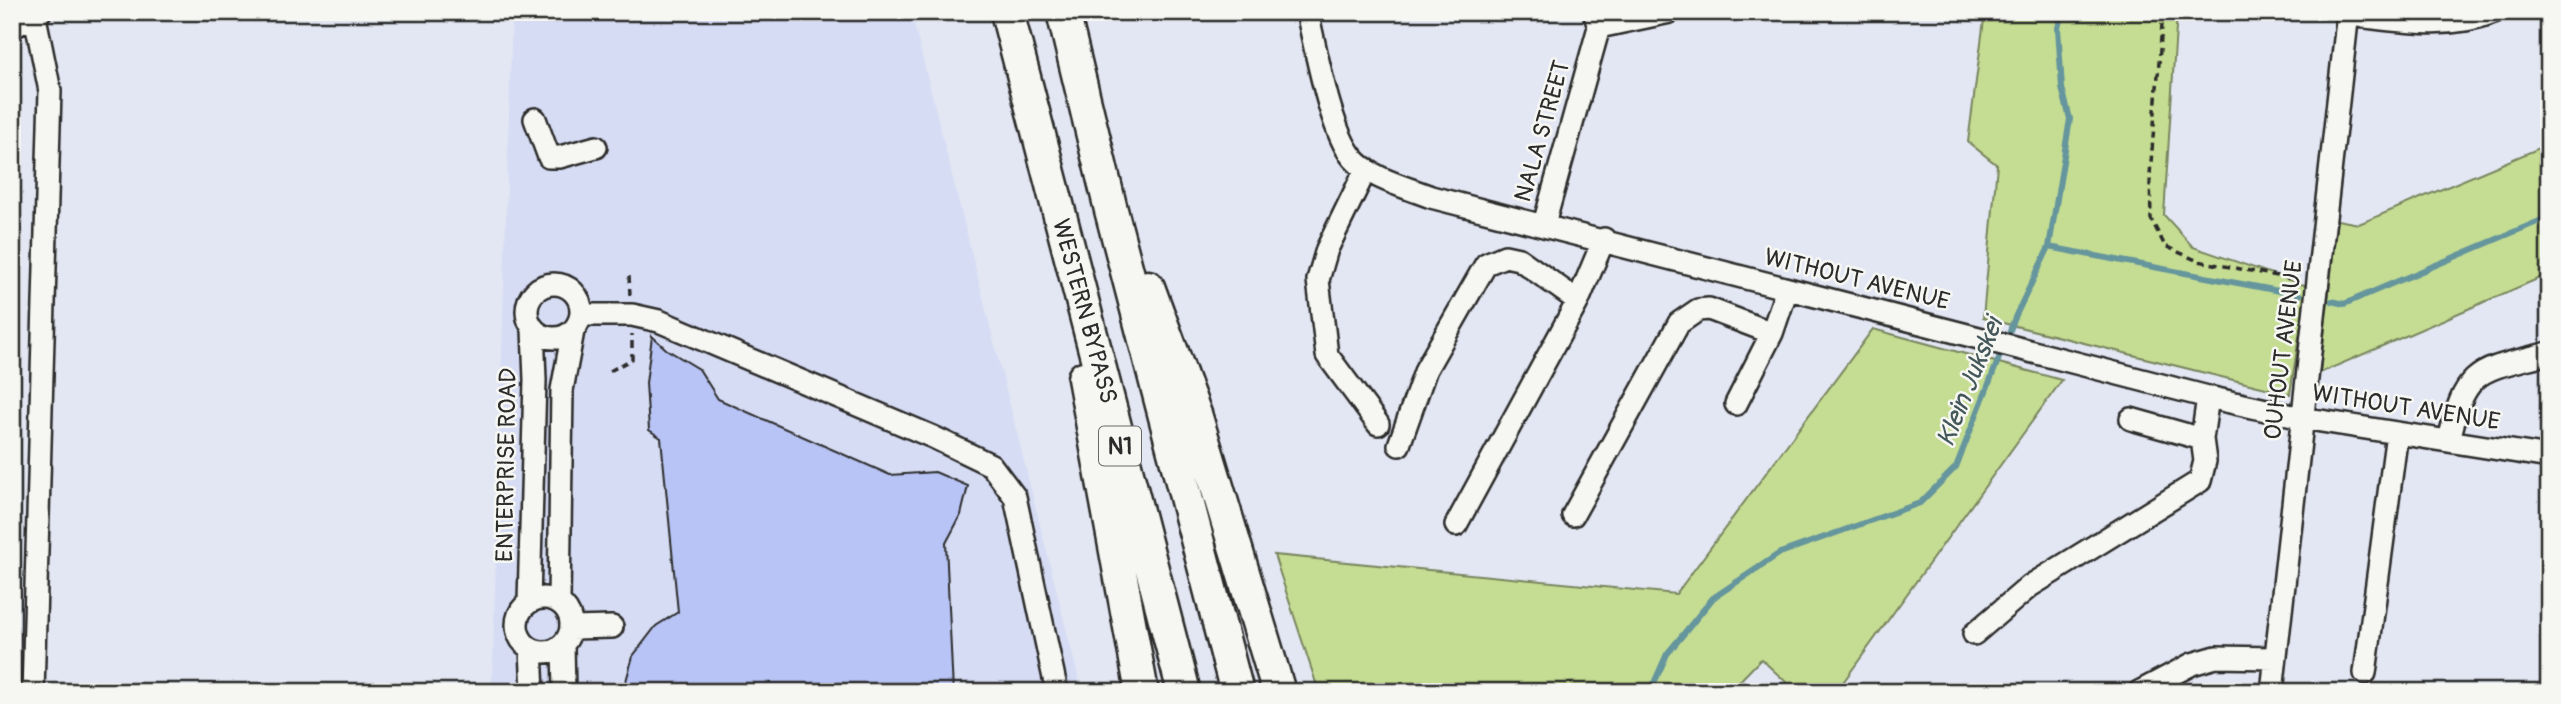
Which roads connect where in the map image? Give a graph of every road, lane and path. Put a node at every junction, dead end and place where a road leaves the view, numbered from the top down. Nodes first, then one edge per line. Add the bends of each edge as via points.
1 (1006, 12) edge
2 (1063, 12) edge
3 (1307, 12) edge
4 (1670, 12) edge
5 (2163, 12) edge
6 (2494, 12) edge
7 (37, 13) edge
8 (2348, 14) edge
9 (1597, 20) edge
10 (12, 28) edge
11 (535, 119) dead end
12 (596, 147) dead end
13 (1366, 169) junction
14 (1057, 200) junction
15 (1111, 210) junction
16 (1544, 224) junction
17 (1604, 239) junction
18 (2317, 284) junction
19 (1787, 289) junction
20 (1578, 301) junction
21 (577, 323) junction
22 (533, 329) junction
23 (1772, 333) junction
24 (2549, 353) edge
25 (2208, 397) junction
26 (1736, 404) dead end
27 (2302, 418) junction
28 (2132, 419) dead end
29 (1378, 425) dead end
30 (2397, 433) junction
31 (2202, 439) junction
32 (2449, 441) junction
33 (1399, 445) dead end
34 (2549, 457) edge
35 (1573, 515) dead end
36 (1456, 525) dead end
37 (559, 602) junction
38 (529, 603) junction
39 (612, 627) dead end
40 (1974, 634) dead end
41 (567, 637) junction
42 (531, 649) junction
43 (2275, 658) junction
44 (2365, 673) dead end
45 (33, 692) edge
46 (533, 692) edge
47 (564, 692) edge
48 (1057, 692) edge
49 (1142, 692) edge
50 (1184, 692) edge
51 (1237, 692) edge
52 (1279, 692) edge
53 (2139, 692) edge
54 (2272, 692) edge

1 - 14 highway, WESTERN BYPASS / N1
2 - 15 highway, WESTERN BYPASS / N1
3 - 13 street, WITHOUT AVENUE via 1334,117 1352,157
4 - 9 street
5 - 18 path via 2150,175 2151,219 2165,246 2198,261
6 - 8 street, OUHOUT AVENUE via 2472,21 2436,24
7 - 10 street
7 - 45 street via 50,91
8 - 18 street, OUHOUT AVENUE
9 - 16 street, NALA STREET
11 - 12 street via 549,157
13 - 16 street, WITHOUT AVENUE via 1431,197
13 - 29 street via 1326,249 1318,280 1327,355
14 - 49 highway via 1097,457
14 - 50 highway, WESTERN BYPASS / N1
15 - 51 highway, WESTERN BYPASS / N1
15 - 52 highway via 1172,344
16 - 17 street, WITHOUT AVENUE
17 - 19 street, WITHOUT AVENUE
17 - 20 street
18 - 27 street, OUHOUT AVENUE
19 - 23 street
19 - 25 street, WITHOUT AVENUE
20 - 33 street via 1519,259 1505,256 1486,264 1426,369
20 - 36 street
21 - 22 street via 556,339
21 - 22 street via 581,305 571,290 547,285 538,288 528,302 527,319
21 - 37 street via 562,390
21 - 48 street via 632,315 659,321 991,465 1015,497
22 - 38 street, ENTERPRISE ROAD
23 - 26 street
23 - 35 street via 1719,312 1698,310 1687,315
24 - 32 street via 2480,373 2457,404
25 - 27 street, WITHOUT AVENUE
25 - 31 street
27 - 30 street, WITHOUT AVENUE
27 - 43 street, OUHOUT AVENUE
28 - 31 street
30 - 32 street, WITHOUT AVENUE
30 - 44 street
31 - 40 street via 2200,481 2030,586
32 - 34 street, WITHOUT AVENUE
37 - 38 street via 545,598
37 - 41 street via 568,610
38 - 42 street via 517,624 521,641
39 - 41 street
41 - 42 street via 546,653
41 - 47 street
42 - 46 street
43 - 53 street via 2216,657 2192,664
43 - 54 street, OUHOUT AVENUE

